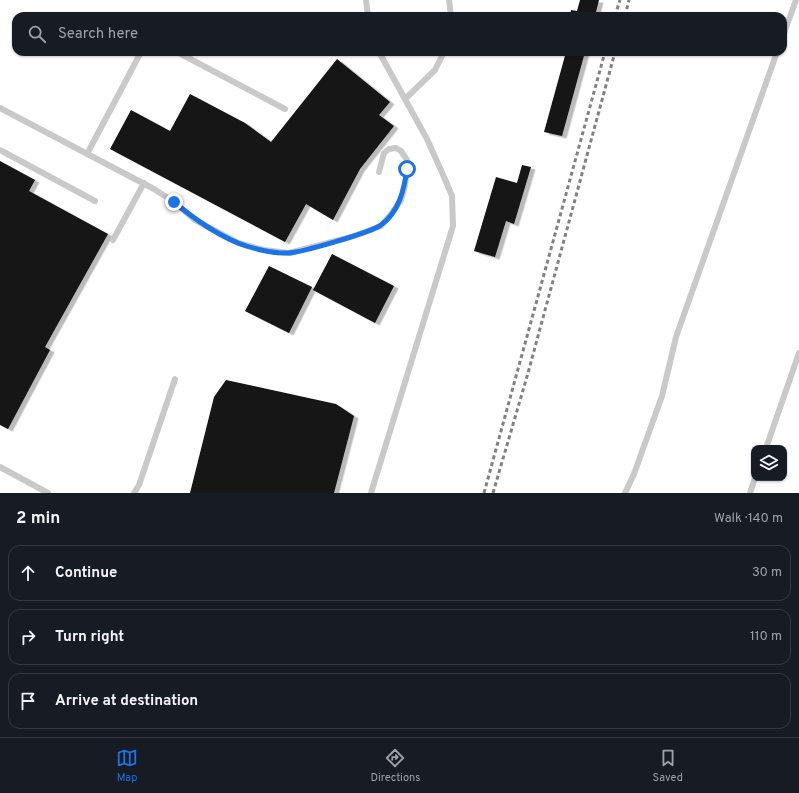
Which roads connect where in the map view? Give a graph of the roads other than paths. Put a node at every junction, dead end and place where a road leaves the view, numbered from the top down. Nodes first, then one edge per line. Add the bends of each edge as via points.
1 (366, 0) edge
2 (449, 0) edge
3 (796, 0) edge
4 (368, 12) edge
5 (450, 12) edge
6 (787, 25) edge
7 (139, 56) edge
8 (185, 56) edge
9 (381, 56) edge
10 (442, 56) edge
11 (776, 56) edge
12 (405, 100) junction
13 (0, 108) edge
14 (285, 109) dead end
15 (0, 150) edge
16 (87, 154) junction
17 (379, 172) dead end
18 (144, 183) junction
19 (95, 201) dead end
20 (113, 240) dead end
21 (799, 353) edge
22 (175, 379) dead end
23 (767, 445) edge
24 (0, 467) edge
25 (754, 481) edge
26 (48, 493) edge
27 (134, 493) edge
28 (371, 493) edge
29 (625, 493) edge
30 (750, 493) edge

1 - 4 lane
2 - 5 lane
3 - 6 lane
7 - 16 lane
8 - 14 lane
9 - 12 lane
10 - 12 lane via 435,70
11 - 29 lane via 676,337 662,396
12 - 28 lane via 427,139 452,196 453,226
13 - 16 lane
15 - 19 lane
16 - 18 lane
17 - 18 lane via 384,153 396,148 402,151 407,160 405,186 401,200 381,226 351,237 289,253 238,243 195,220 174,202
18 - 20 lane
21 - 23 lane
22 - 27 lane
24 - 26 lane
25 - 30 lane

